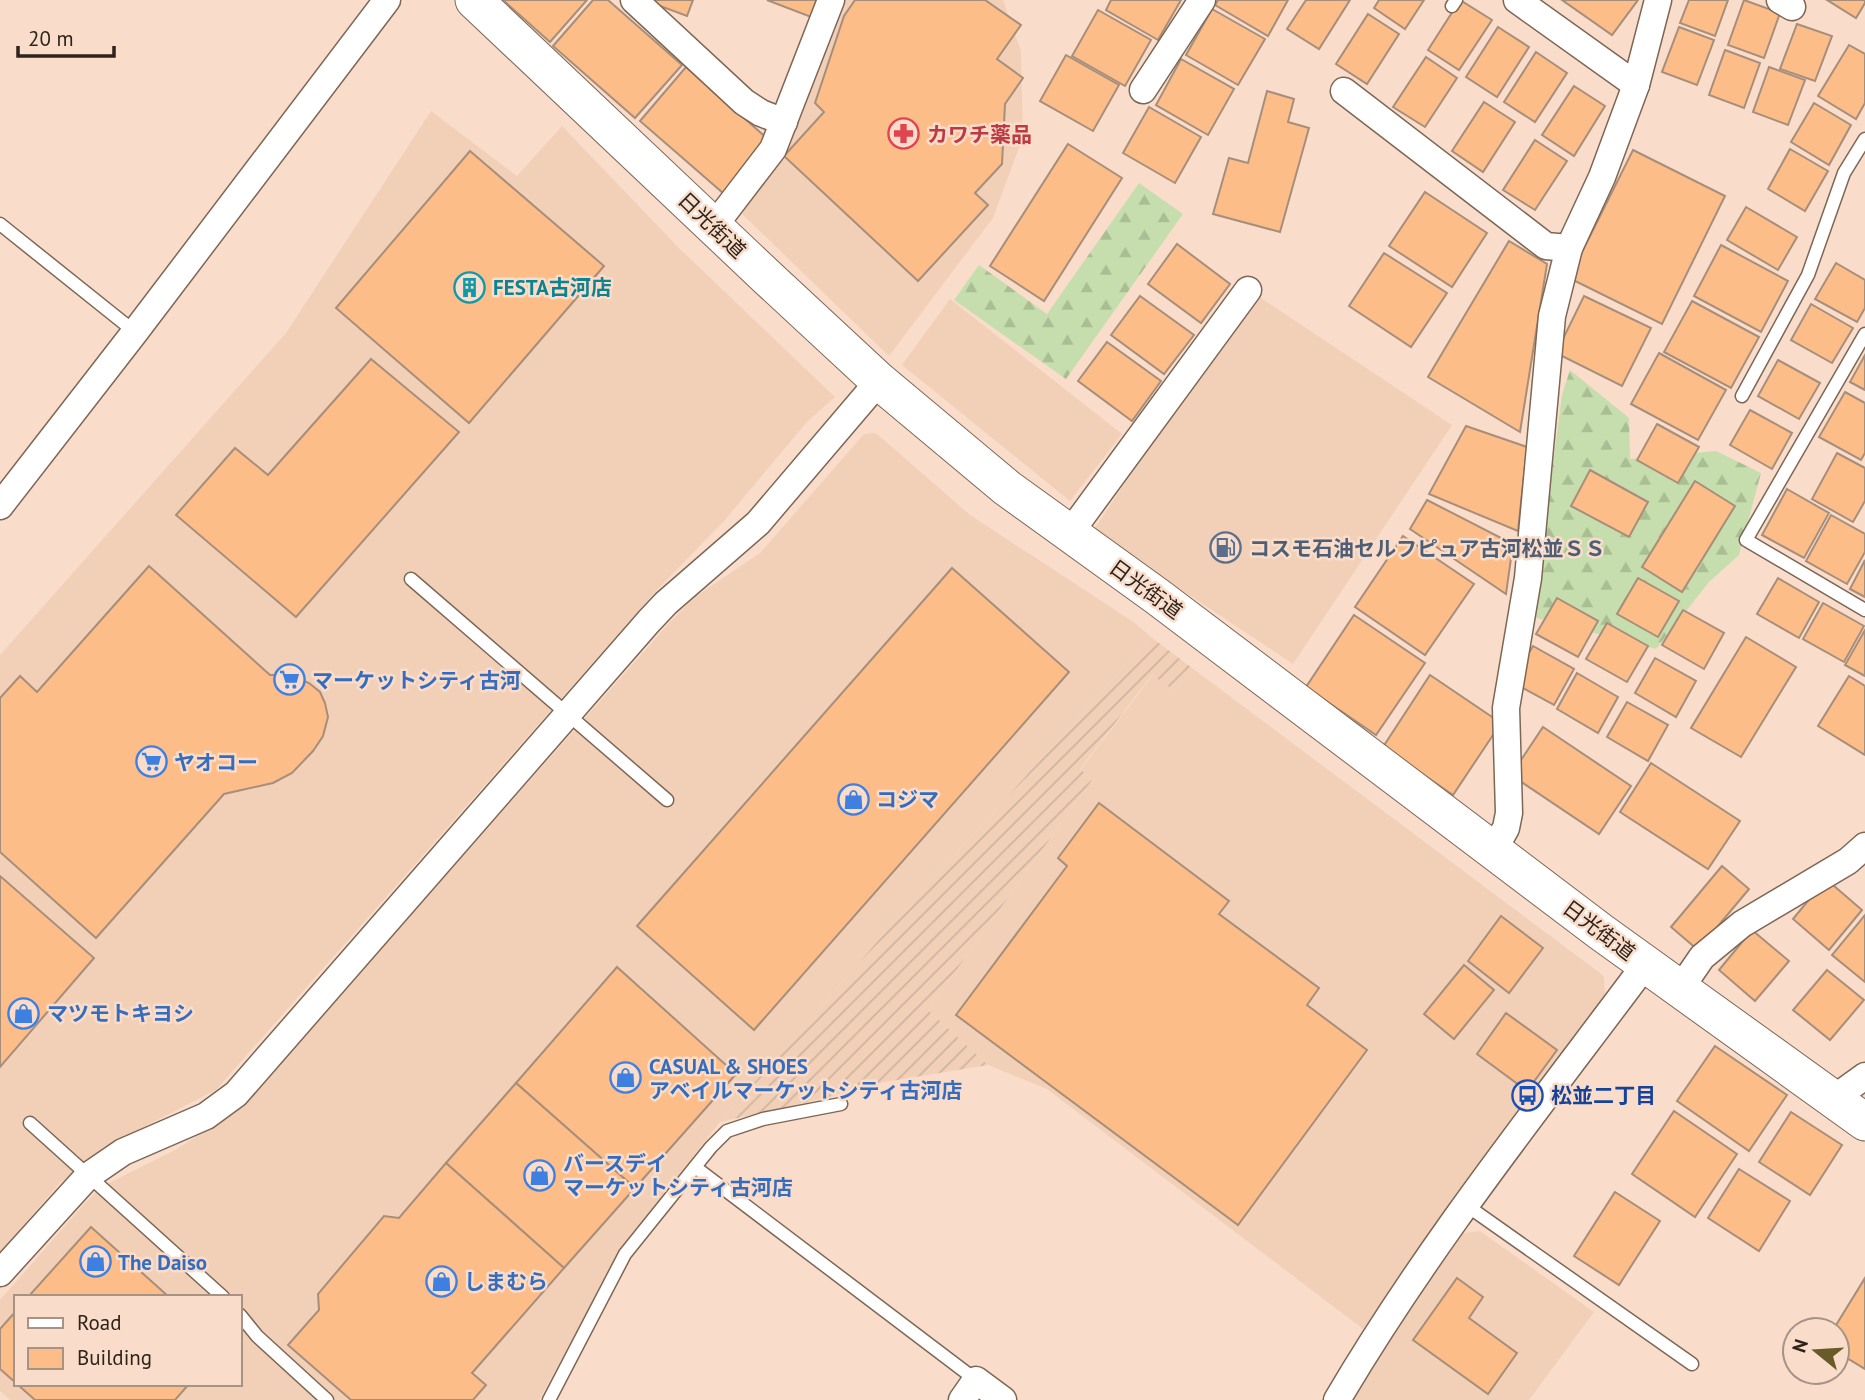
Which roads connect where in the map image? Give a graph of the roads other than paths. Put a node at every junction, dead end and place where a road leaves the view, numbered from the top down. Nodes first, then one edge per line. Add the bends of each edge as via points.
1 (387, 0) edge
2 (474, 0) edge
3 (634, 0) edge
4 (831, 0) edge
5 (1202, 0) edge
6 (1517, 0) edge
7 (1658, 0) edge
8 (1636, 85) junction
9 (1143, 90) dead end
10 (1344, 91) dead end
11 (784, 122) junction
12 (1865, 139) edge
13 (0, 224) edge
14 (714, 226) junction
15 (1569, 248) junction
16 (1248, 290) dead end
17 (135, 332) junction
18 (1865, 334) edge
19 (879, 381) junction
20 (1742, 396) dead end
21 (0, 506) edge
22 (1069, 534) junction
23 (411, 579) dead end
24 (1865, 610) edge
25 (568, 714) junction
26 (667, 800) dead end
27 (1865, 846) edge
28 (1493, 851) junction
29 (1645, 965) junction
30 (1680, 989) junction
31 (1865, 1076) edge
32 (1833, 1099) junction
33 (841, 1104) dead end
34 (1865, 1122) edge
35 (30, 1124) dead end
36 (695, 1167) junction
37 (89, 1176) junction
38 (1466, 1205) junction
39 (0, 1273) edge
40 (221, 1295) edge
41 (242, 1317) edge
42 (1692, 1364) dead end
43 (969, 1390) edge
44 (327, 1400) edge
45 (549, 1400) edge
46 (1003, 1400) edge
47 (1337, 1400) edge

1 - 17 street
2 - 14 main road, 日光街道
3 - 11 street via 744,102
4 - 11 street
5 - 9 street
6 - 8 street
7 - 8 street
8 - 15 street via 1602,177
10 - 15 street via 1546,246
11 - 14 street via 774,149
12 - 20 lane via 1844,173 1808,275
13 - 17 lane
14 - 19 main road, 日光街道
15 - 28 street via 1552,316 1528,578 1506,708 1509,813
16 - 22 street
17 - 21 street
18 - 24 lane via 1746,540
19 - 22 main road, 日光街道
19 - 25 street via 758,523 666,603
22 - 28 main road, 日光街道
23 - 25 lane
25 - 26 lane
25 - 37 street via 236,1094 206,1116 123,1152
27 - 30 street via 1742,923 1702,957
28 - 29 main road, 日光街道
29 - 30 main road, 日光街道
29 - 38 street
30 - 32 main road, 日光街道
31 - 32 street
32 - 34 main road, 日光街道
33 - 36 lane via 727,1131
35 - 37 lane
36 - 43 lane
36 - 45 lane via 625,1254
37 - 39 street
37 - 40 lane
38 - 42 lane
38 - 47 street via 1381,1325
41 - 44 lane
43 - 46 street

